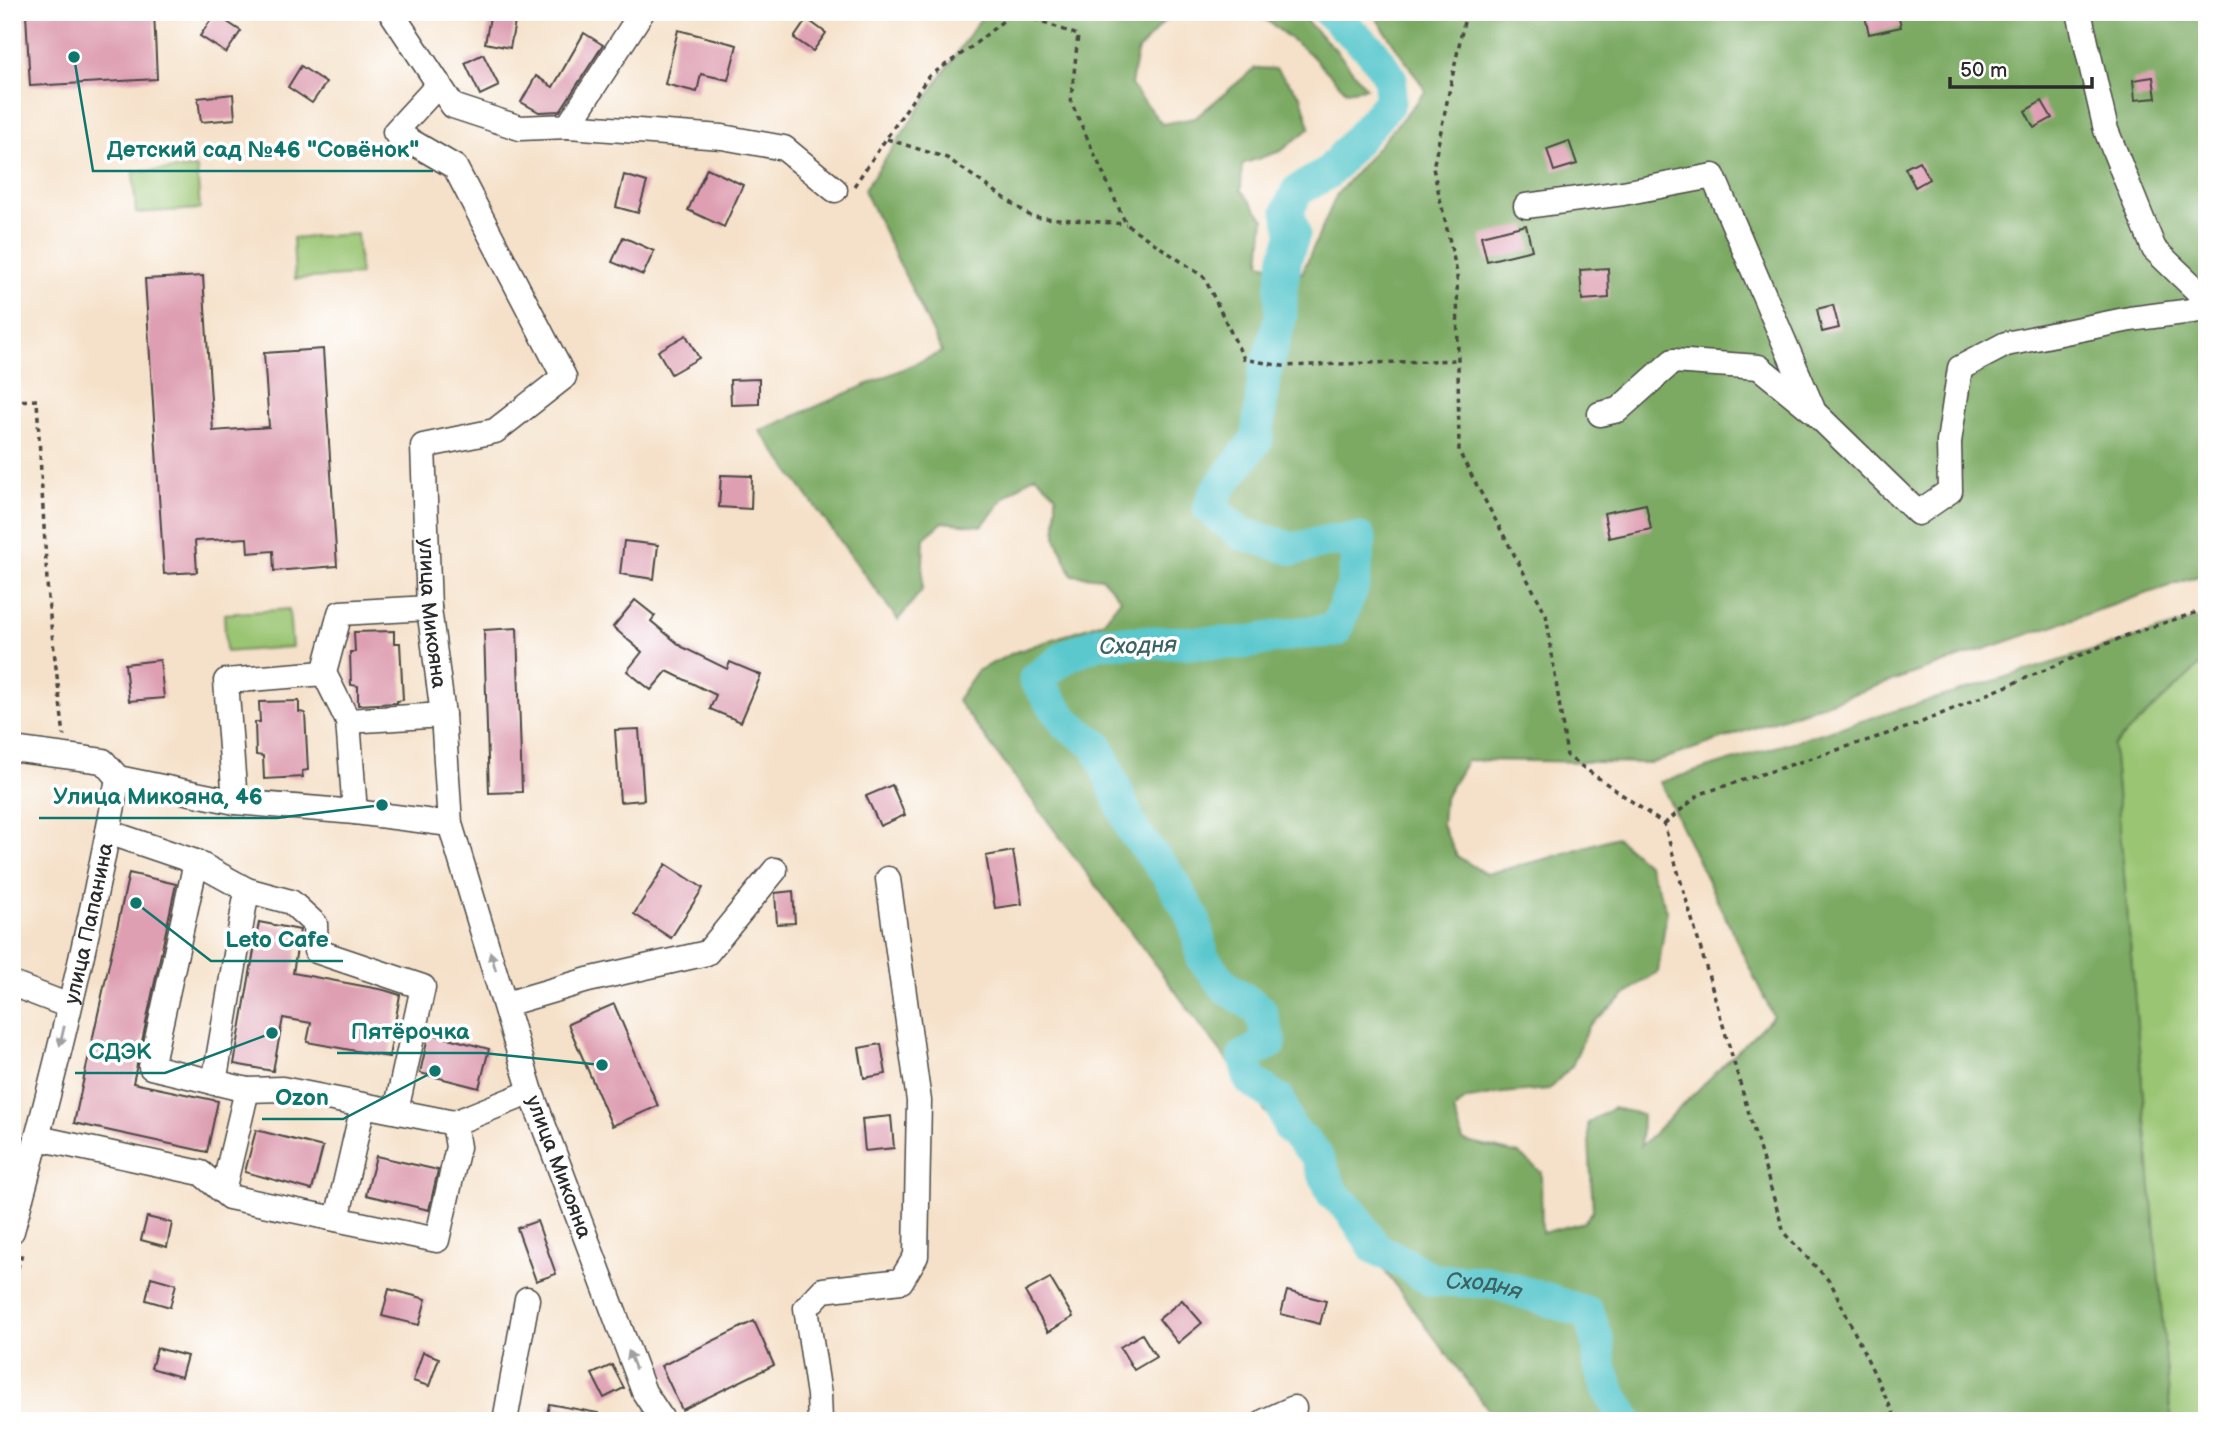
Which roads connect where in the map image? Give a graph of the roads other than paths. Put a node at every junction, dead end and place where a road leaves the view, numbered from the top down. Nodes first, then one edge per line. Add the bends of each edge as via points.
1 (391, 12) edge
2 (642, 12) edge
3 (2079, 12) edge
4 (439, 84) junction
5 (568, 126) junction
6 (835, 190) road end
7 (1526, 206) dead end
8 (2207, 300) edge
9 (2207, 309) edge
10 (1814, 411) junction
11 (1600, 414) dead end
12 (429, 608) junction
13 (324, 673) junction
14 (443, 715) junction
15 (348, 721) junction
16 (12, 749) edge
17 (118, 778) junction
18 (235, 802) junction
19 (355, 812) junction
20 (450, 824) junction
21 (108, 831) junction
22 (196, 862) junction
23 (775, 870) dead end
24 (888, 879) dead end
25 (247, 890) junction
26 (12, 985) edge
27 (506, 1004) junction
28 (69, 1006) junction
29 (214, 1083) junction
30 (247, 1090) junction
31 (531, 1092) junction
32 (363, 1106) junction
33 (396, 1111) junction
34 (454, 1123) junction
35 (38, 1138) junction
36 (223, 1191) junction
37 (337, 1219) junction
38 (12, 1231) edge
39 (527, 1299) dead end
40 (1294, 1408) dead end
41 (505, 1421) edge
42 (663, 1421) edge
43 (820, 1421) edge
44 (1265, 1421) edge

1 - 4 street
2 - 5 street
3 - 8 street via 2106,130 2154,248
4 - 5 street via 453,106 520,128
4 - 12 street, улица Микояна via 395,132 455,167 564,377 495,431 423,446
5 - 6 street via 722,137 784,148
7 - 10 street via 1713,176
9 - 10 street via 2006,344 1960,368 1950,442 1950,491 1918,513
10 - 11 street via 1759,367 1673,361 1618,410
12 - 13 street via 340,613
12 - 14 street, улица Микояна
13 - 15 street
13 - 18 street via 226,681
14 - 15 street
14 - 20 street, улица Микояна
15 - 19 street
16 - 17 street via 103,761
17 - 18 street
17 - 21 street, улица Папанина
18 - 19 street
19 - 20 street
27 -> 20 street, улица Микояна
21 - 22 street
21 - 28 street, улица Папанина
22 - 25 street
22 - 29 street via 151,1067
23 - 27 street via 707,953
24 - 43 street via 919,1101 916,1256 901,1281 823,1290 806,1308
25 - 29 street
25 - 33 street via 291,902 315,924 316,951 423,987
26 - 28 street
27 - 31 street, улица Микояна
28 -> 35 street, улица Папанина
29 - 30 street
30 - 32 street via 282,1088
30 - 36 street
31 - 34 street
42 -> 31 street, улица Микояна via 644,1392
32 - 33 street
32 - 37 street
33 - 34 street
34 - 37 street via 458,1147 438,1240
35 - 36 street via 201,1173
35 - 38 street, улица Папанина
36 - 37 street via 229,1197
39 - 41 street
40 - 44 street

